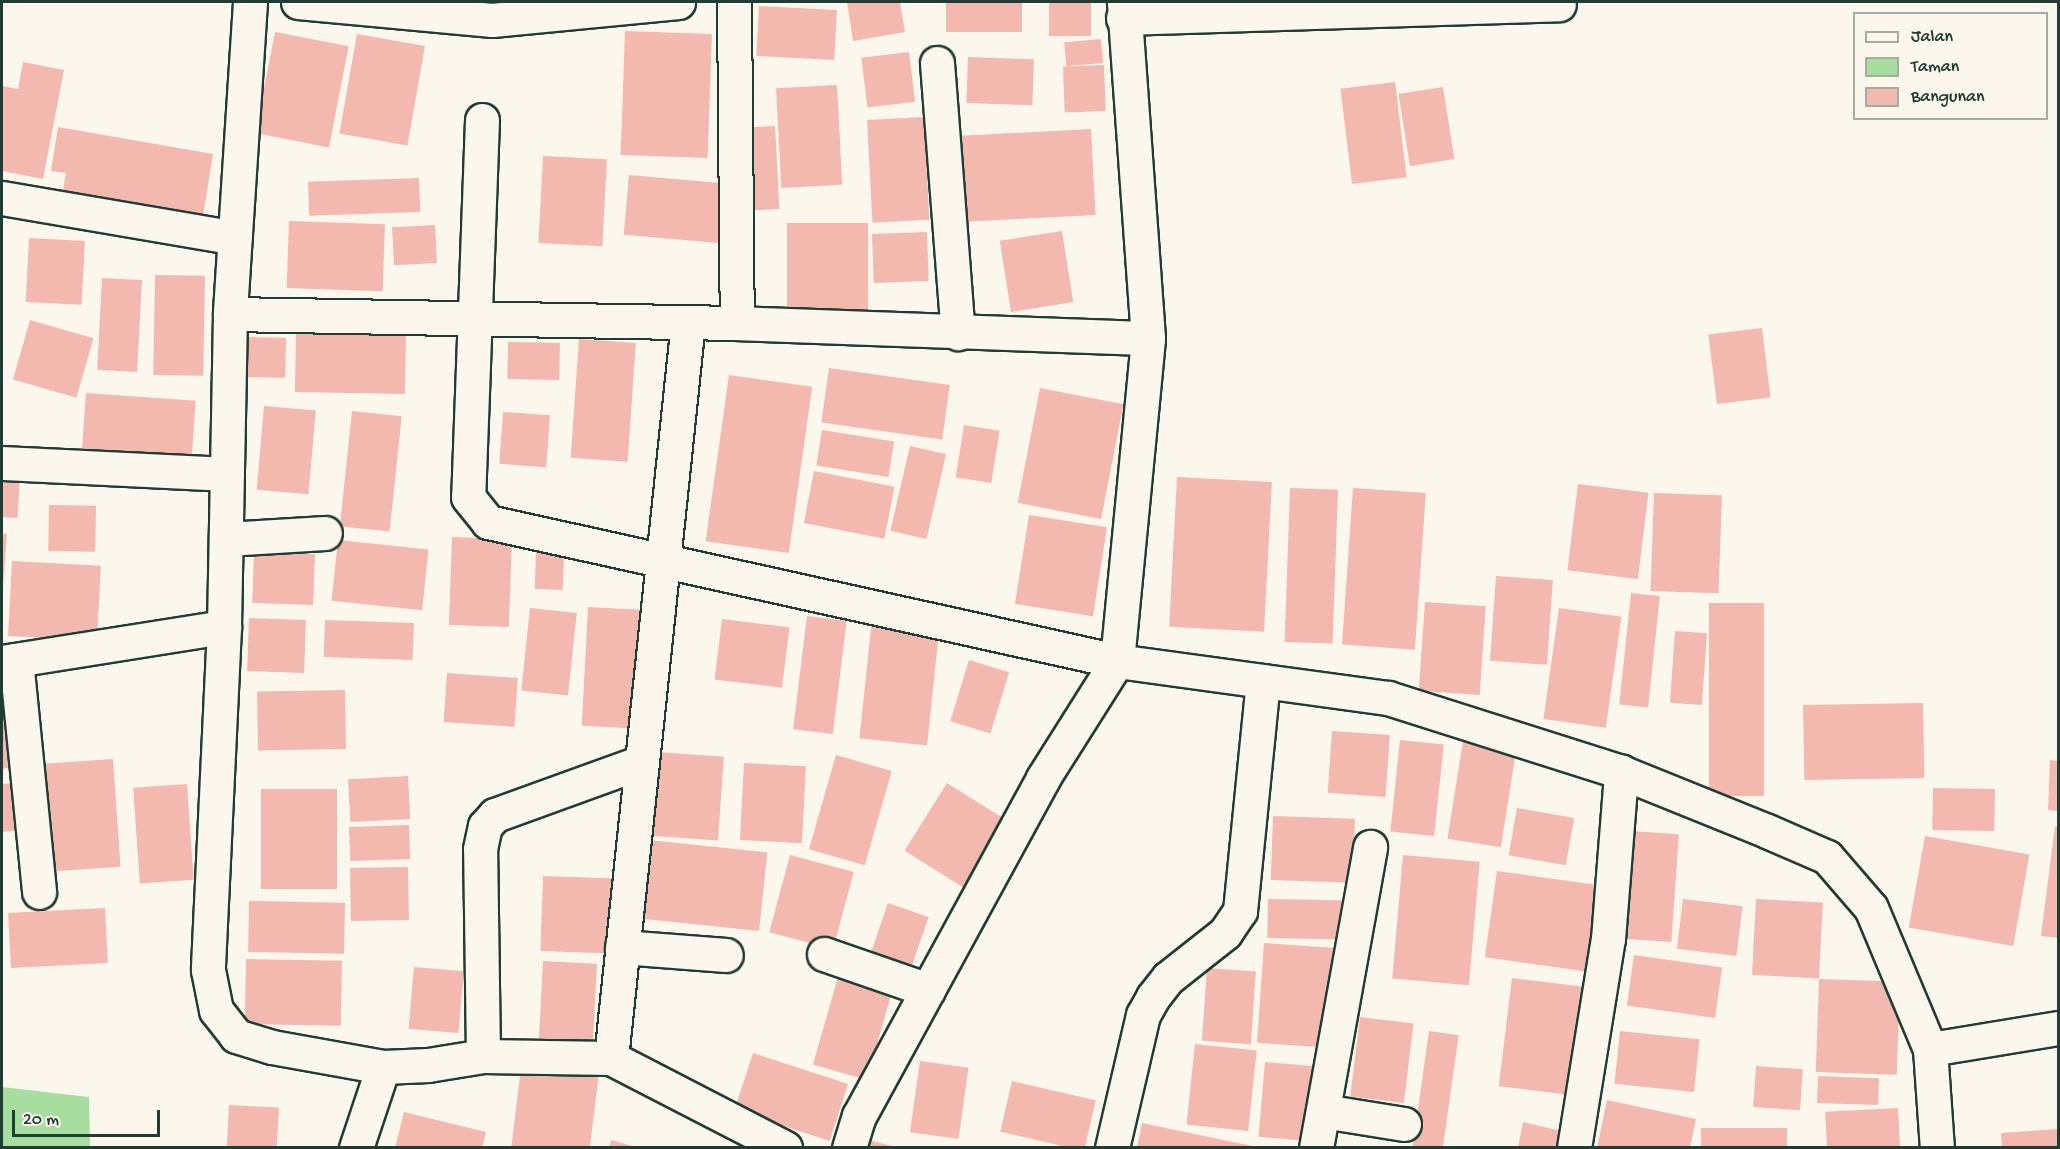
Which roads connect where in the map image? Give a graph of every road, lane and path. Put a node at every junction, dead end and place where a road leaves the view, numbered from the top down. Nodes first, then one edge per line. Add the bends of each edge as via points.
1 (250, 2) edge
2 (298, 2) edge
3 (678, 2) edge
4 (734, 2) edge
5 (1559, 4) dead end
6 (1124, 10) edge
7 (493, 11) edge
8 (937, 63) dead end
9 (482, 120) dead end
10 (2, 198) edge
11 (235, 238) junction
12 (230, 314) junction
13 (477, 319) junction
14 (688, 322) junction
15 (737, 323) junction
16 (958, 333) junction
17 (1148, 338) junction
18 (2, 463) edge
19 (227, 474) junction
20 (325, 533) dead end
21 (226, 539) junction
22 (660, 561) junction
23 (224, 627) junction
24 (9, 661) edge
25 (1117, 661) junction
26 (1263, 681) junction
27 (639, 763) junction
28 (1621, 772) junction
29 (1370, 847) dead end
30 (39, 892) dead end
31 (622, 947) junction
32 (824, 954) dead end
33 (726, 955) dead end
34 (928, 990) junction
35 (2058, 1029) edge
36 (1930, 1049) junction
37 (483, 1056) junction
38 (611, 1058) junction
39 (383, 1067) junction
40 (1323, 1111) junction
41 (1404, 1124) dead end
42 (356, 1148) edge
43 (784, 1148) edge
44 (849, 1148) edge
45 (1112, 1148) edge
46 (1316, 1148) edge
47 (1574, 1148) edge
48 (1937, 1148) edge

1 - 11 street
2 - 7 street
3 - 7 street
4 - 15 street
5 - 6 street
6 - 17 street
8 - 16 street
9 - 13 street
10 - 11 street
11 - 12 street
12 - 13 street
12 - 19 street
13 - 14 street
13 - 22 street via 468,497 476,510 488,522 526,533
14 - 15 street
14 - 22 street
15 - 16 street
16 - 17 street
17 - 25 street
18 - 19 street
19 - 21 street
20 - 21 street
21 - 23 street
22 - 25 street
22 - 27 street
23 - 24 street
23 - 39 street via 208,970 216,1010 236,1036 272,1047
24 - 30 street
25 - 26 street
25 - 34 street via 1043,778
26 - 28 street via 1388,698
26 - 45 street via 1240,911 1225,933 1168,978 1148,1006
27 - 31 street
27 - 37 street via 495,814 485,826 480,849
28 - 36 street via 1827,857 1871,908
28 - 47 street via 1608,939
29 - 40 street
31 - 33 street
31 - 38 street
32 - 34 street
34 - 44 street via 859,1116
35 - 36 street
36 - 48 street
37 - 38 street
37 - 39 street
38 - 43 street
39 - 42 street
40 - 41 street
40 - 46 street

